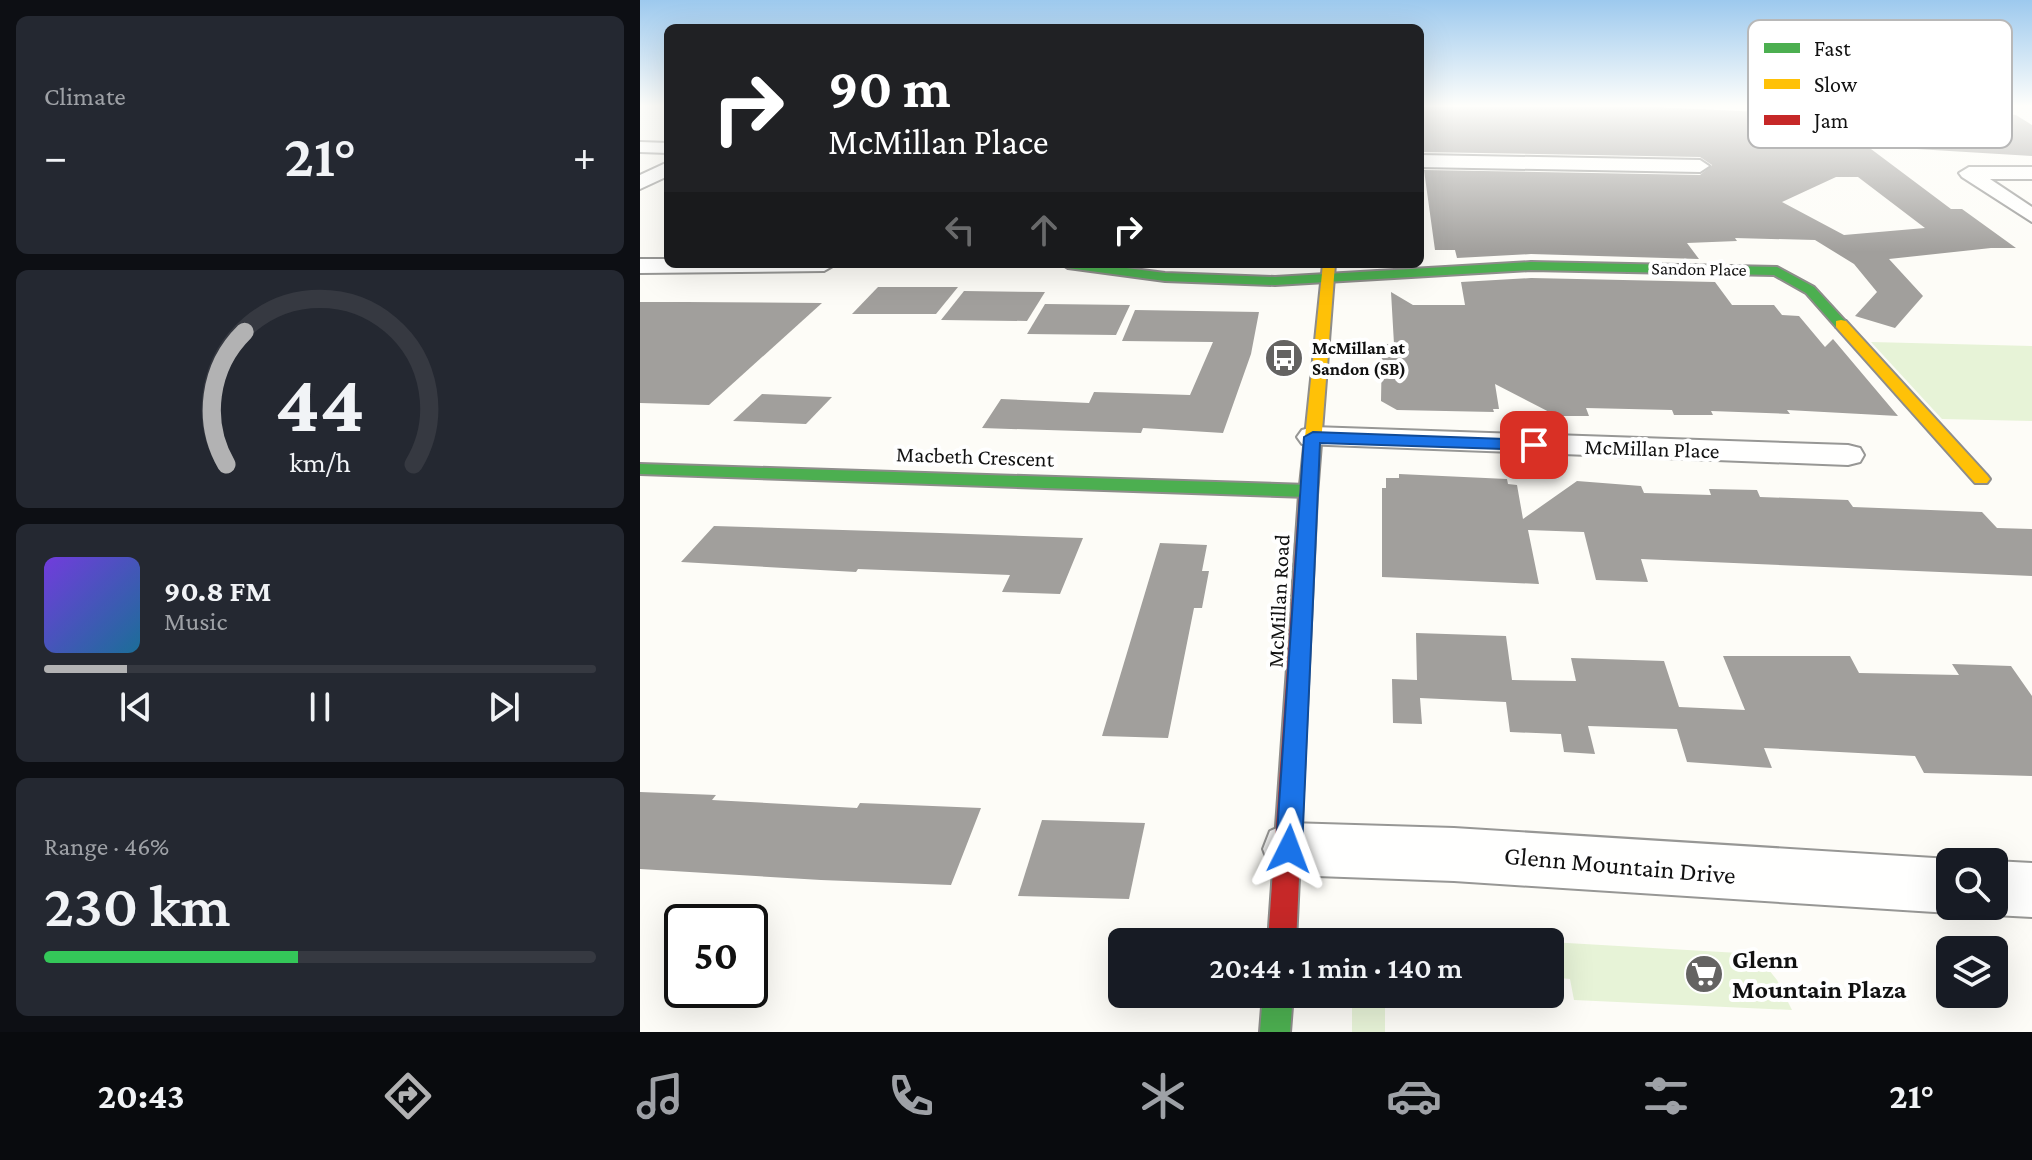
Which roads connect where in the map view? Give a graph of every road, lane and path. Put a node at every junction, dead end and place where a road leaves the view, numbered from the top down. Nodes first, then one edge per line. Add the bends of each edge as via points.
1 (1424, 161) edge
2 (1700, 166) dead end
3 (664, 170) edge
4 (2032, 173) edge
5 (640, 183) edge
6 (2032, 216) edge
7 (640, 266) edge
8 (664, 266) edge
9 (1098, 268) edge
10 (1329, 272) edge
11 (1313, 437) junction
12 (1848, 455) dead end
13 (640, 469) edge
14 (1981, 479) dead end
15 (1308, 491) junction
16 (1289, 849) junction
17 (1936, 885) edge
18 (2008, 889) edge
19 (2032, 890) edge
20 (1283, 928) edge
21 (1277, 1008) edge
22 (1275, 1032) edge

1 - 2 street
3 - 5 street
4 - 6 street via 1969,173
7 - 8 street
9 - 10 street, Sandon Place via 1165,277
10 - 11 street, McMillan Road
10 - 14 street, Sandon Place via 1531,266 1777,271 1810,290
11 - 12 street, McMillan Place
11 - 15 street, McMillan Road
13 - 15 street, Macbeth Crescent
15 - 16 street, McMillan Road
16 - 17 street, Glenn Mountain Drive via 1469,853
16 - 20 street, McMillan Road
18 - 19 street
21 - 22 street

